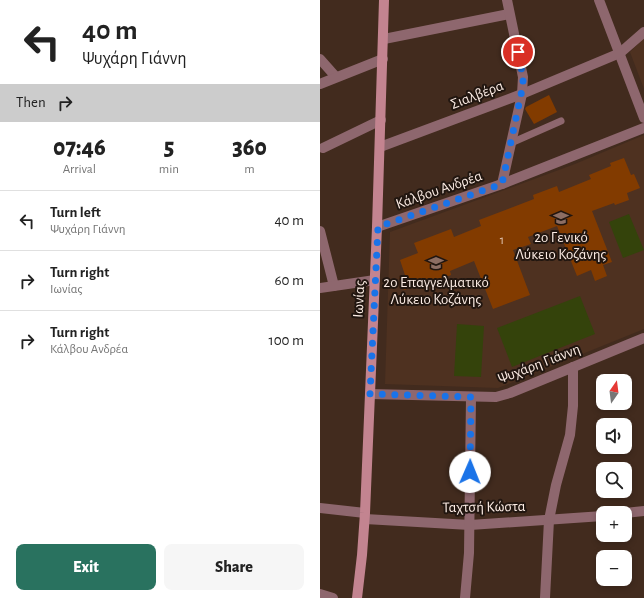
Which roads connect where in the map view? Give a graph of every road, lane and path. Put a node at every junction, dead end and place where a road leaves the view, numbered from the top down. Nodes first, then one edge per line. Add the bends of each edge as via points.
1 (384, 0) edge
2 (506, 0) edge
3 (599, 0) edge
4 (509, 14) junction
5 (644, 32) edge
6 (384, 39) junction
7 (620, 53) junction
8 (320, 59) edge
9 (383, 59) junction
10 (336, 78) junction
11 (320, 84) edge
12 (522, 94) junction
13 (644, 118) edge
14 (381, 120) junction
15 (562, 121) dead end
16 (644, 128) edge
17 (511, 143) junction
18 (380, 147) junction
19 (324, 148) dead end
20 (502, 184) junction
21 (378, 227) junction
22 (320, 231) edge
23 (375, 280) junction
24 (334, 286) junction
25 (320, 288) edge
26 (644, 338) edge
27 (573, 367) junction
28 (370, 394) junction
29 (471, 397) junction
30 (320, 508) edge
31 (644, 511) edge
32 (632, 512) edge
33 (365, 516) junction
34 (596, 517) edge
35 (549, 520) junction
36 (470, 525) junction
37 (320, 594) edge
38 (333, 598) edge
39 (357, 598) edge
40 (465, 598) edge
41 (546, 598) edge

1 - 6 main road, Ιωνίας
2 - 4 street
3 - 7 street
4 - 6 street
4 - 12 street via 523,77
5 - 7 street, Σιαλβέρα
6 - 9 main road, Ιωνίας
7 - 12 street, Σιαλβέρα
7 - 13 street
8 - 10 street
9 - 10 street
9 - 14 main road, Ιωνίας
10 - 11 street
12 - 17 street
12 - 18 street, Σιαλβέρα
14 - 18 main road, Ιωνίας
14 - 19 street
15 - 17 lane
16 - 20 street, Κάλβου Ανδρέα
17 - 20 street
18 - 21 main road, Ιωνίας
20 - 21 street, Κάλβου Ανδρέα
21 - 23 main road, Ιωνίας
22 - 24 street
23 - 24 street
23 - 28 main road, Ιωνίας
24 - 25 street
26 - 27 street, Ψυχάρη Γιάννη
27 - 29 street, Ψυχάρη Γιάννη via 510,393
27 - 35 street via 570,435
28 - 29 street, Ψυχάρη Γιάννη
28 - 33 main road, Ιωνίας
29 - 36 street
30 - 33 street, Ταχτσή Κώστα
31 - 32 street
33 - 36 street, Ταχτσή Κώστα
33 - 39 main road, Ιωνίας
34 - 35 street, Ταχτσή Κώστα
35 - 36 street, Ταχτσή Κώστα
35 - 41 street
36 - 40 street
37 - 38 street

